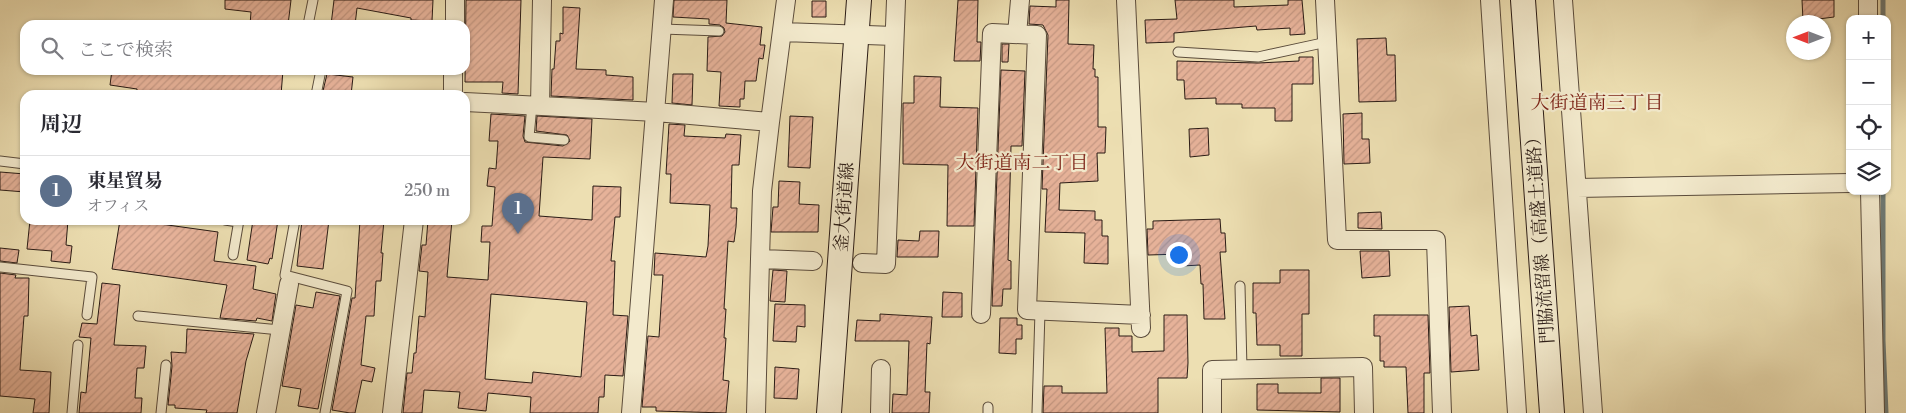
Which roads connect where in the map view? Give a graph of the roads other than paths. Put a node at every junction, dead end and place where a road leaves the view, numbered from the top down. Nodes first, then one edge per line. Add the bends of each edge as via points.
1 (313, 0) edge
2 (455, 0) edge
3 (542, 0) edge
4 (664, 0) edge
5 (786, 0) edge
6 (859, 0) edge
7 (896, 0) edge
8 (1020, 0) edge
9 (1126, 0) edge
10 (1325, 0) edge
11 (1490, 0) edge
12 (1523, 0) edge
13 (1563, 0) edge
14 (1868, 0) edge
15 (1868, 15) edge
16 (309, 20) edge
17 (454, 20) edge
18 (662, 29) junction
19 (719, 31) dead end
20 (783, 32) junction
21 (856, 33) junction
22 (1017, 34) junction
23 (894, 36) junction
24 (1328, 42) junction
25 (1178, 52) dead end
26 (319, 75) edge
27 (453, 75) edge
28 (317, 90) edge
29 (453, 90) edge
30 (470, 102) edge
31 (536, 105) junction
32 (656, 112) junction
33 (770, 122) junction
34 (564, 140) dead end
35 (0, 161) edge
36 (20, 163) edge
37 (1846, 184) edge
38 (1577, 188) junction
39 (1870, 195) edge
40 (238, 225) edge
41 (294, 225) edge
42 (413, 225) edge
43 (233, 255) dead end
44 (760, 259) junction
45 (813, 261) dead end
46 (862, 263) dead end
47 (0, 267) edge
48 (289, 284) dead end
49 (1240, 286) dead end
50 (1040, 311) junction
51 (981, 314) dead end
52 (88, 315) dead end
53 (138, 316) dead end
54 (280, 330) junction
55 (78, 344) dead end
56 (166, 365) dead end
57 (1242, 369) junction
58 (881, 370) dead end
59 (72, 413) edge
60 (161, 413) edge
61 (266, 413) edge
62 (325, 413) edge
63 (392, 413) edge
64 (631, 413) edge
65 (756, 413) edge
66 (829, 413) edge
67 (880, 413) edge
68 (1036, 413) edge
69 (1212, 413) edge
70 (1364, 413) edge
71 (1442, 413) edge
72 (1517, 413) edge
73 (1552, 413) edge
74 (1593, 413) edge
75 (1875, 413) edge

1 - 16 lane
2 - 17 street
3 - 31 street
4 - 18 street
5 - 20 street
6 - 21 street, 釜大街道線
7 - 23 street
8 - 22 street
9 - 50 street via 1141,321
10 - 24 street
11 - 72 street
12 - 73 street, 門脇流留線（高盛土道路）
13 - 38 street
14 - 15 street
18 - 19 lane
18 - 32 street
20 - 21 street
20 - 33 street
21 - 23 street
21 - 66 street, 釜大街道線
22 - 50 street via 1037,35 1027,310
22 - 51 street via 992,34
23 - 46 street via 886,264
24 - 25 lane via 1258,57
24 - 71 street via 1337,240 1436,240
26 - 28 lane
27 - 29 street
30 - 31 street
31 - 32 street
31 - 34 lane via 529,137
32 - 33 street
32 - 64 street
33 - 44 street via 762,191
35 - 36 lane
37 - 38 street
38 - 74 street
39 - 75 street
40 - 43 lane
41 - 62 lane via 285,275 348,291
42 - 63 street
44 - 45 street
44 - 65 street
47 - 52 lane via 92,276
48 - 54 street
49 - 57 lane
50 - 68 lane
53 - 54 lane
54 - 61 street
55 - 59 lane
56 - 60 lane
57 - 69 street via 1212,370
57 - 70 street via 1363,367
58 - 67 street

